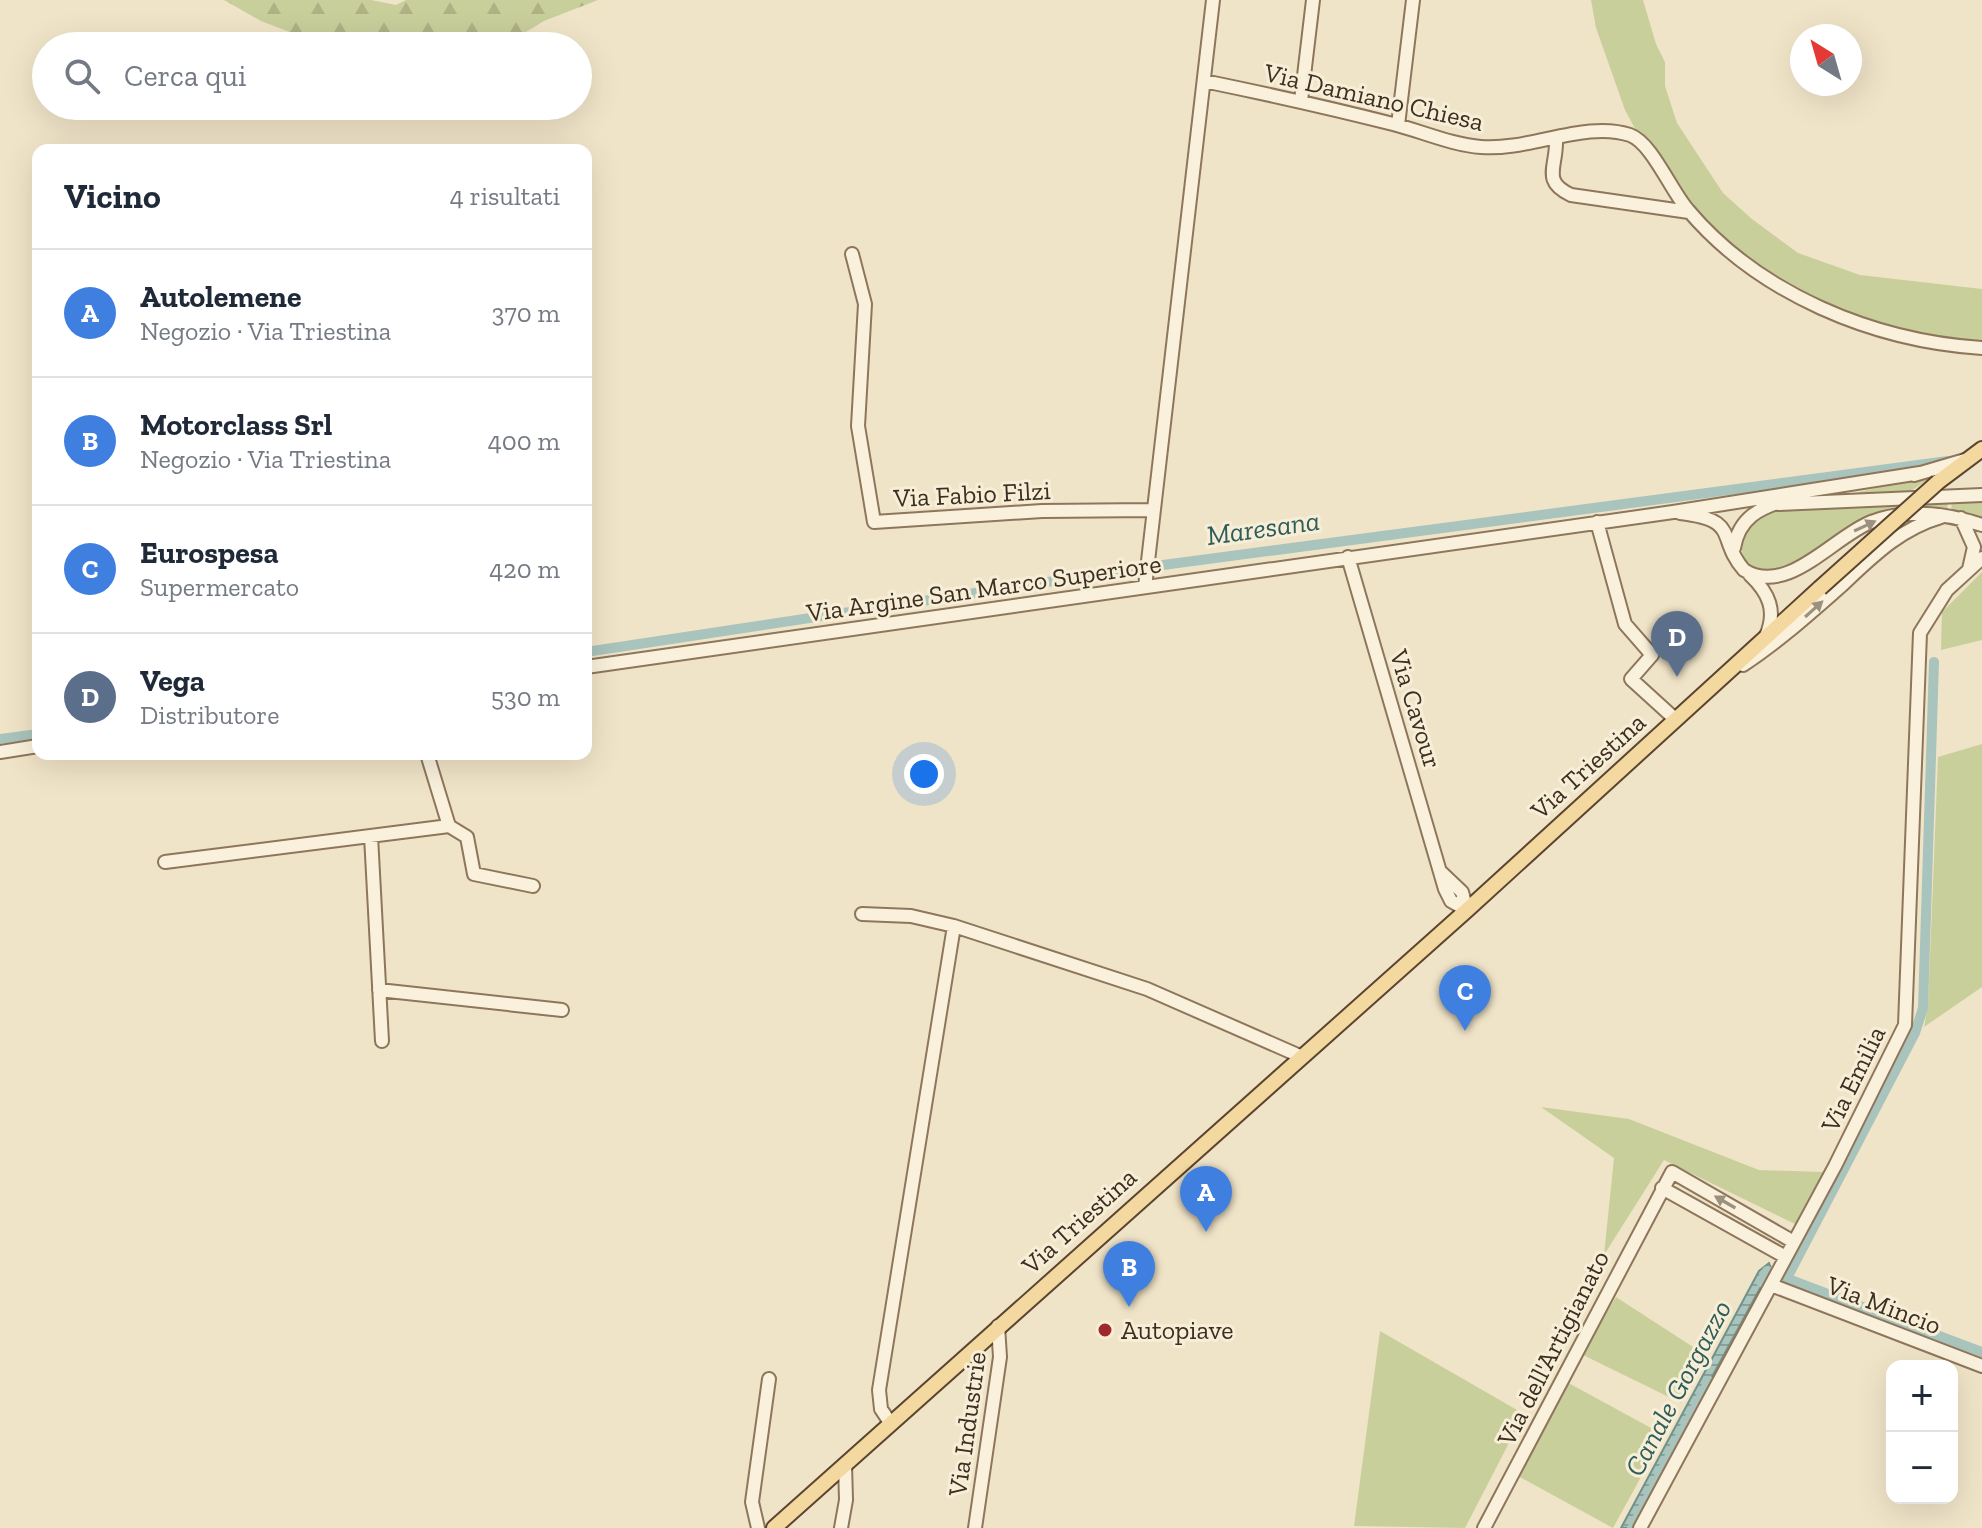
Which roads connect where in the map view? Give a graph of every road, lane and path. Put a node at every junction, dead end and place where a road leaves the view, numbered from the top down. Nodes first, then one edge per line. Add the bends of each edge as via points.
1 (1213, 0) edge
2 (1313, 0) edge
3 (1413, 0) edge
4 (1204, 81) junction
5 (1301, 101) junction
6 (1398, 125) junction
7 (1556, 140) junction
8 (1689, 212) junction
9 (852, 254) dead end
10 (1982, 348) edge
11 (1982, 449) edge
12 (1967, 459) junction
13 (1920, 473) junction
14 (1982, 495) edge
15 (1768, 504) junction
16 (1152, 510) junction
17 (1673, 512) junction
18 (1946, 516) junction
19 (1961, 518) junction
20 (1597, 522) junction
21 (1982, 525) edge
22 (1734, 548) junction
23 (1348, 557) junction
24 (1982, 558) edge
25 (1969, 569) junction
26 (1748, 573) junction
27 (1145, 584) junction
28 (1766, 636) junction
29 (592, 666) edge
30 (1707, 690) junction
31 (1675, 719) junction
32 (32, 747) edge
33 (0, 752) edge
34 (429, 760) edge
35 (449, 826) junction
36 (371, 836) junction
37 (165, 862) dead end
38 (533, 886) dead end
39 (1467, 910) junction
40 (862, 914) dead end
41 (954, 926) junction
42 (379, 990) junction
43 (562, 1010) dead end
44 (382, 1041) dead end
45 (1300, 1056) junction
46 (1662, 1188) junction
47 (1792, 1241) junction
48 (1784, 1256) junction
49 (1775, 1277) junction
50 (998, 1326) junction
51 (1982, 1366) edge
52 (769, 1379) dead end
53 (891, 1424) junction
54 (845, 1464) junction
55 (758, 1528) edge
56 (774, 1528) edge
57 (841, 1528) edge
58 (975, 1528) edge
59 (1484, 1528) edge
60 (1640, 1528) edge

1 - 4 street
2 - 5 street
3 - 6 street
4 - 5 street, Via Damiano Chiesa
4 - 16 street
5 - 6 street, Via Damiano Chiesa
6 - 7 street, Via Damiano Chiesa via 1481,147
7 - 8 street, Via Damiano Chiesa via 1591,130 1633,136 1643,142
7 - 8 street via 1552,177 1559,189
8 - 10 street, Via Damiano Chiesa via 1746,265 1792,294 1860,323 1930,342
9 - 16 street, Via Fabio Filzi via 865,304 858,426 874,522
11 - 12 main road, Via Triestina
12 - 13 street
12 - 28 main road, Via Triestina, bridge
13 - 15 street
13 - 15 street
14 - 15 street
15 - 17 street, Via Argine San Marco Superiore
15 - 22 street via 1739,527
16 - 27 street
17 - 20 street, Via Argine San Marco Superiore
17 - 22 street via 1716,522
18 - 19 street
26 -> 18 street via 1784,576 1859,527 1886,517
30 -> 18 street via 1776,643 1904,531
19 - 21 street
19 - 25 street via 1974,547
20 - 23 street, Via Argine San Marco Superiore
20 - 31 street via 1625,624 1652,655 1631,679
22 - 26 street
23 - 27 street, Via Argine San Marco Superiore
23 - 39 street, Via Cavour via 1442,873 1462,892
24 - 25 street, Via Emilia
25 - 47 street, Via Emilia via 1947,590 1920,633 1905,1025
26 - 28 street via 1771,604 1773,619
27 - 29 street, Via Argine San Marco Superiore
28 - 30 main road, Via Triestina
30 - 31 main road, Via Triestina
31 - 39 main road, Via Triestina
32 - 33 street
34 - 35 street
35 - 36 street
35 - 38 street via 467,837 474,874
36 - 37 street
36 - 42 street
39 - 45 main road, Via Triestina
40 - 41 street via 911,916
41 - 45 street via 1147,989
41 - 53 street via 879,1390 881,1409
42 - 43 street
42 - 44 street
45 - 50 main road, Via Triestina
47 -> 46 street via 1672,1172
46 - 48 street
46 - 59 street, Via dell'Artigianato
47 - 48 street, Via Emilia
48 - 49 street, Via Emilia
49 - 51 street, Via Mincio
49 - 60 street, Via Emilia
50 - 53 main road, Via Triestina
50 - 58 street, Via Industrie via 1000,1357
52 - 55 street via 752,1502
53 - 54 main road, Via Triestina
54 - 56 main road, Via Triestina
54 - 57 street

